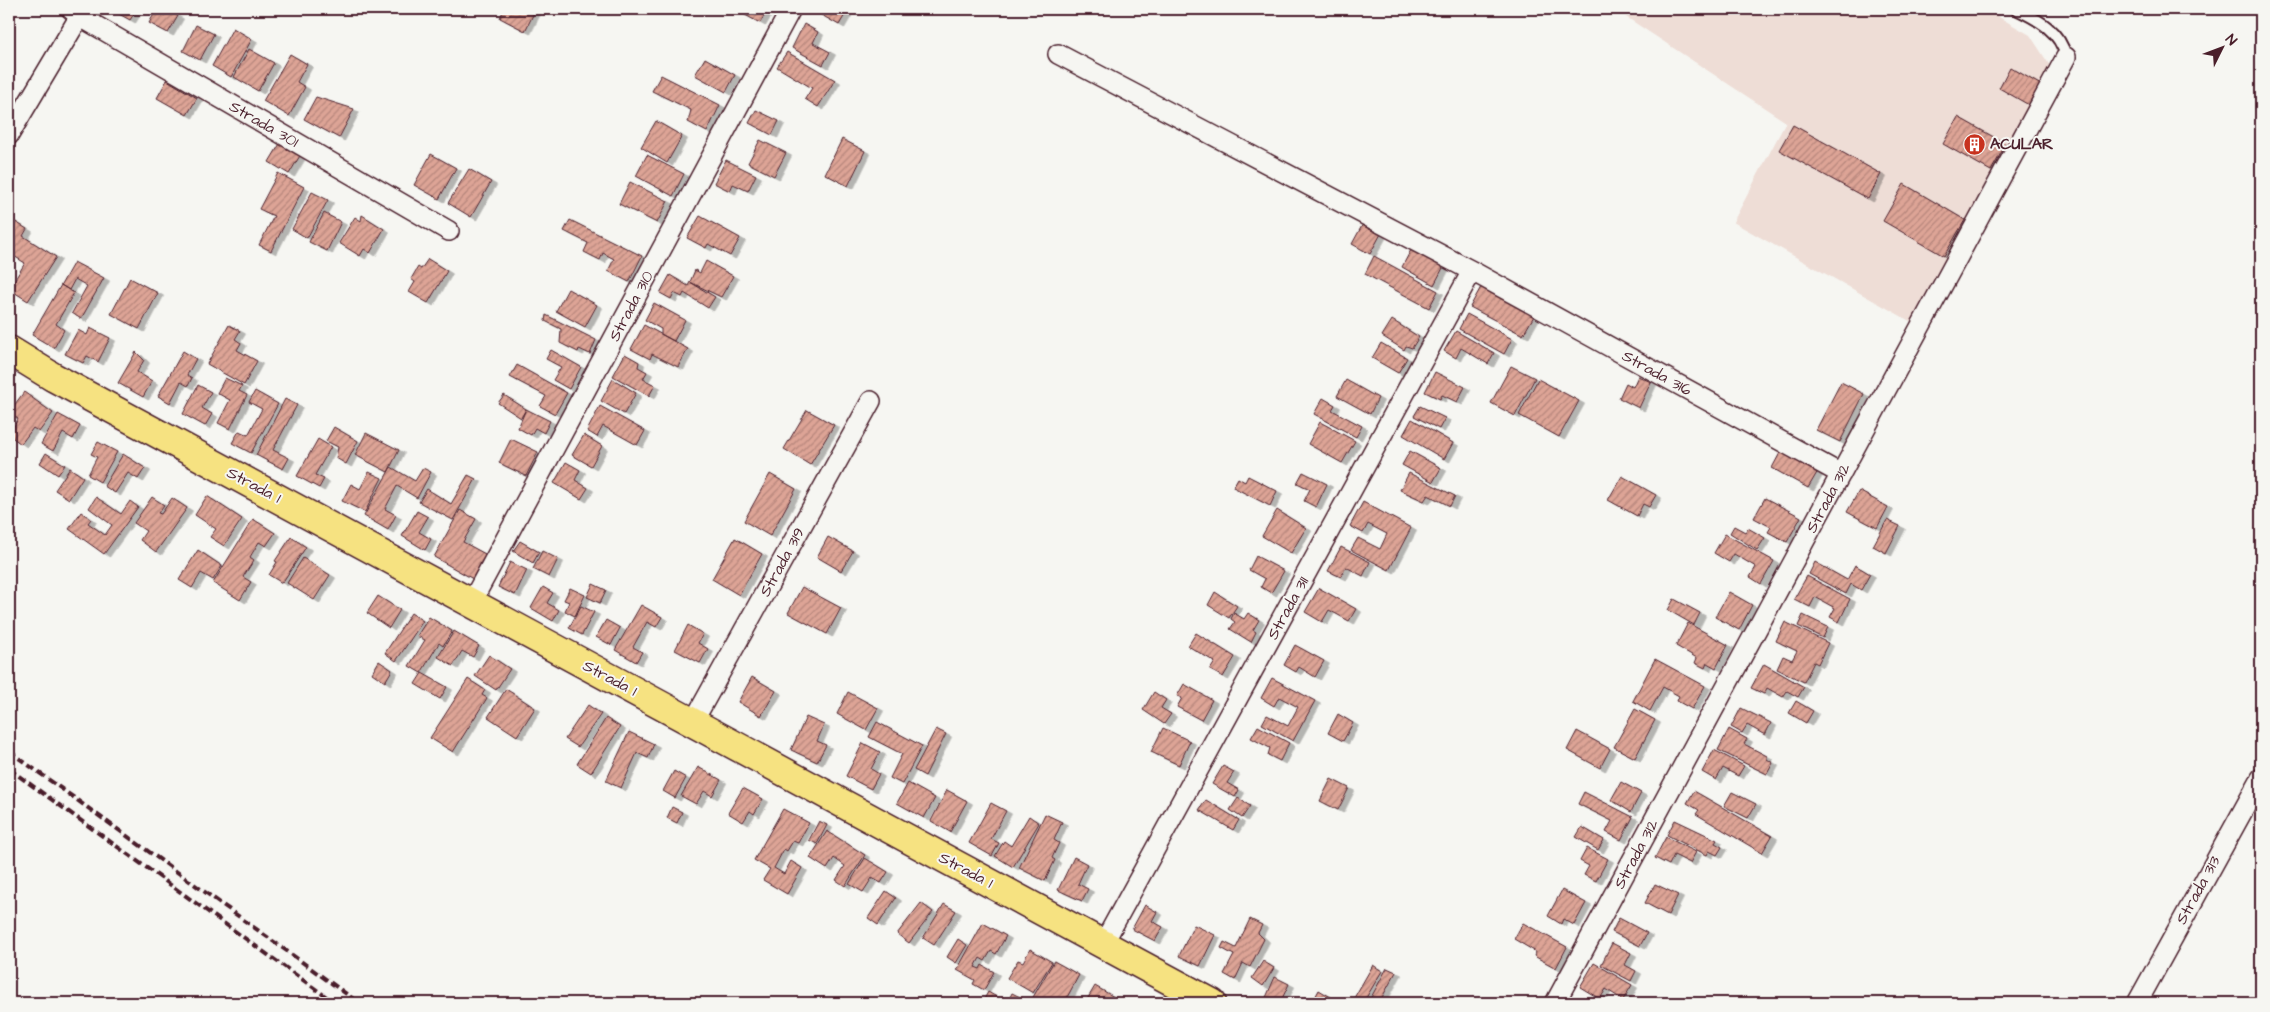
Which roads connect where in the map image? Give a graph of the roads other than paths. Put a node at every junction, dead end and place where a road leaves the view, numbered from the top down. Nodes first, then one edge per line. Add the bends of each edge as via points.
1 (791, 9) edge
2 (2016, 9) edge
3 (78, 11) edge
4 (1058, 54) dead end
5 (2066, 57) joint
6 (9, 135) edge
7 (449, 231) dead end
8 (1472, 271) junction
9 (9, 350) edge
10 (871, 401) dead end
11 (1841, 474) junction
12 (471, 603) junction
13 (693, 722) junction
14 (2261, 778) edge
15 (1103, 944) junction
16 (1212, 1003) edge
17 (1555, 1003) edge
18 (2137, 1003) edge

1 - 12 street, Strada 310
2 - 5 lane, Strada 312 via 2051,30 2063,44
3 - 6 street
3 - 7 street, Strada 301
4 - 8 street, Strada 316
5 - 11 street, Strada 312
8 - 11 street, Strada 316
8 - 15 street, Strada 311
9 - 12 main road, Strada 1 via 53,377
10 - 13 street, Strada 319
11 - 17 street, Strada 312
12 - 13 main road, Strada 1
13 - 15 main road, Strada 1
14 - 18 street, Strada 313
15 - 16 main road, Strada 1

